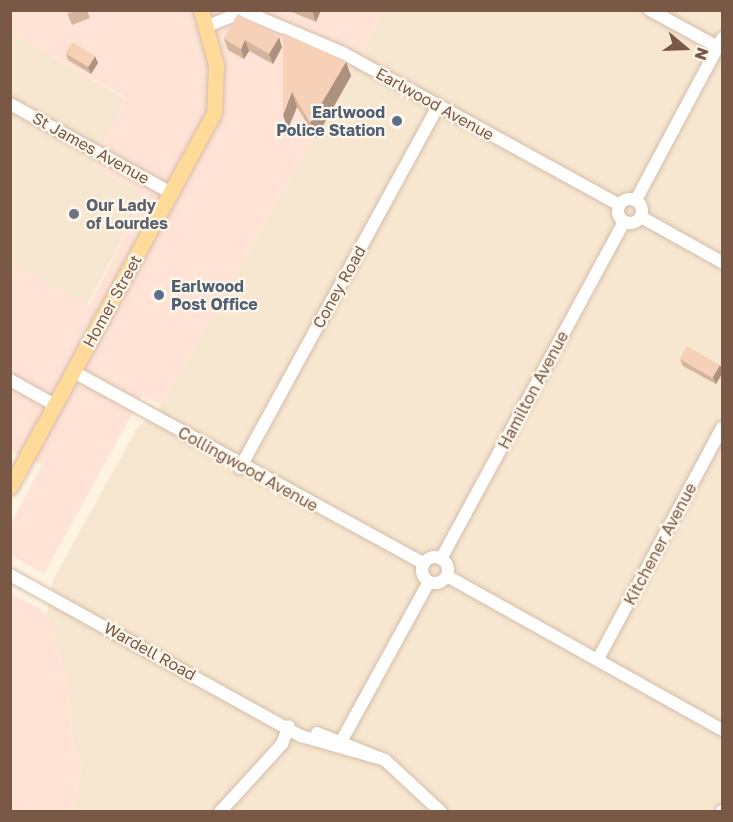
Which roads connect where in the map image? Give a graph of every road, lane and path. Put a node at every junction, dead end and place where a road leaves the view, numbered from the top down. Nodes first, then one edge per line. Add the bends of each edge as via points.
1 (201, 10) edge
2 (650, 10) edge
3 (247, 11) edge
4 (207, 27) junction
5 (720, 43) edge
6 (10, 104) edge
7 (438, 106) junction
8 (171, 193) junction
9 (636, 200) junction
10 (619, 205) junction
11 (641, 217) junction
12 (624, 222) junction
13 (723, 262) edge
14 (74, 372) junction
15 (10, 380) edge
16 (55, 405) junction
17 (723, 428) edge
18 (240, 468) junction
19 (10, 487) edge
20 (441, 559) junction
21 (423, 563) junction
22 (10, 575) edge
23 (447, 576) junction
24 (429, 582) junction
25 (598, 659) junction
26 (717, 722) edge
27 (289, 726) junction
28 (723, 730) edge
29 (342, 740) junction
30 (385, 760) junction
31 (220, 812) edge
32 (441, 812) edge

1 - 4 main road, Homer Street
2 - 5 street
3 - 4 street
3 - 7 street, Earlwood Avenue via 330,46
4 - 8 main road, Homer Street via 218,99
5 - 9 street
6 - 8 street, St James Avenue
7 - 10 street, Earlwood Avenue
7 - 18 street, Coney Road
8 - 14 main road, Homer Street
9 - 10 street
9 - 11 street
10 - 12 street
11 - 12 street
11 - 13 street
12 - 20 street, Hamilton Avenue
14 - 16 main road, Homer Street
14 - 18 street, Collingwood Avenue
15 - 16 street
16 - 19 main road, Homer Street
17 - 25 street, Kitchener Avenue
18 - 21 street, Collingwood Avenue
20 - 21 street
20 - 23 street
21 - 24 street
22 - 27 street, Wardell Road
23 - 24 street
23 - 25 street
24 - 29 street
25 - 26 street
26 - 28 street
27 - 29 street, Wardell Road
27 - 30 street, Wardell Road via 302,736
27 - 31 street via 282,744
29 - 30 street, Wardell Road
30 - 32 street, Wardell Road

